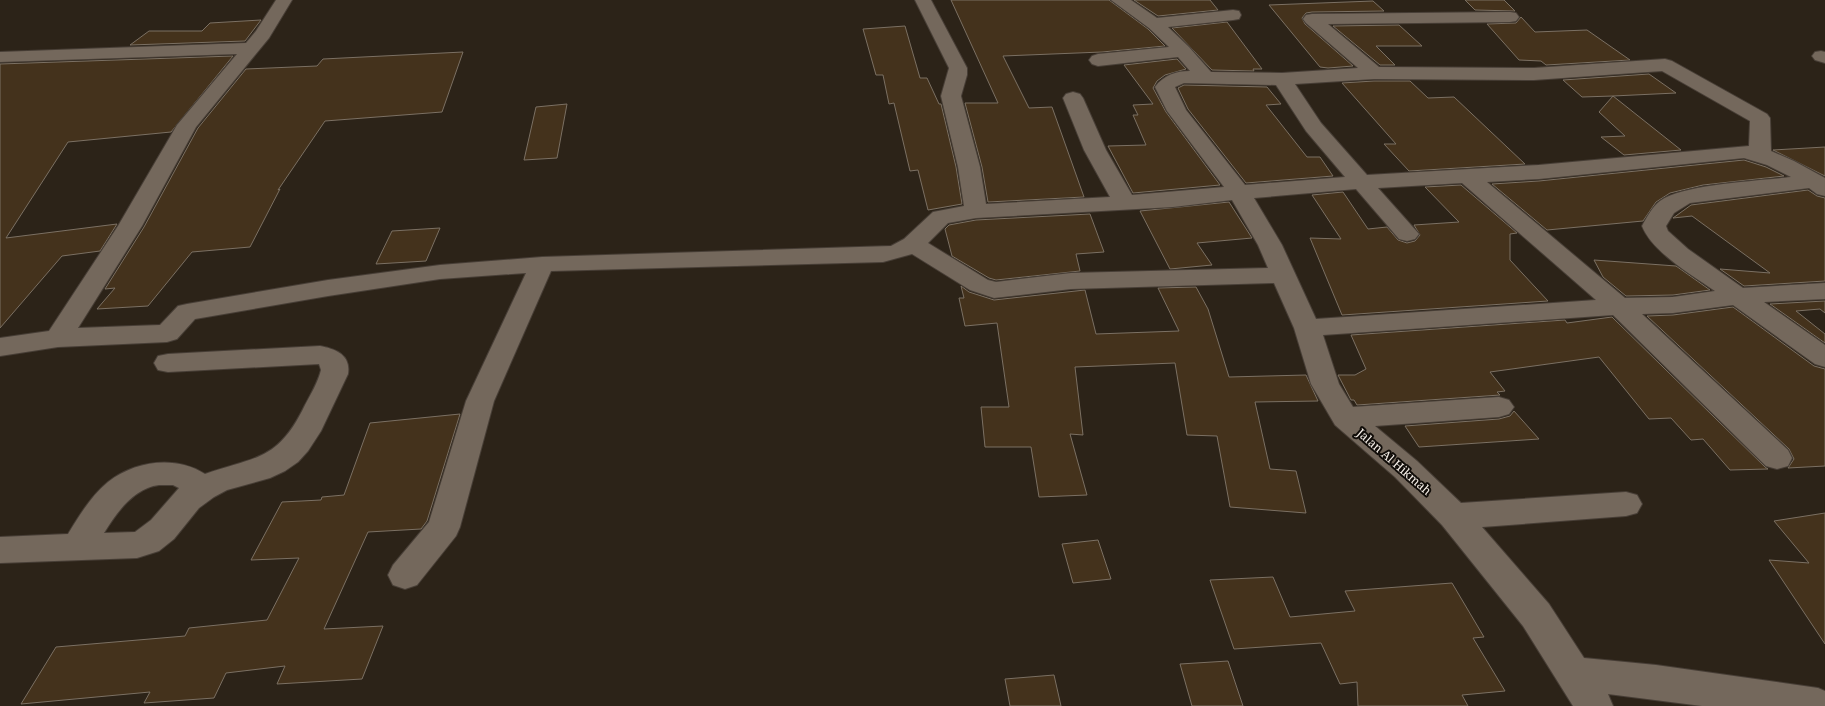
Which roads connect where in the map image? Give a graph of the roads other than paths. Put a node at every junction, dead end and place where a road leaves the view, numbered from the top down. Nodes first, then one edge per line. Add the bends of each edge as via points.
1 (284, 0) edge
2 (923, 0) edge
3 (1124, 3) edge
4 (1156, 4) dead end
5 (1233, 15) dead end
6 (1510, 17) dead end
7 (1154, 23) junction
8 (251, 48) junction
9 (1183, 51) junction
10 (0, 57) edge
11 (1098, 60) dead end
12 (1374, 74) junction
13 (1204, 76) junction
14 (1282, 79) junction
15 (1073, 98) dead end
16 (1760, 154) junction
17 (1467, 176) junction
18 (1361, 182) junction
19 (1821, 183) edge
20 (1239, 192) junction
21 (1125, 204) junction
22 (976, 211) junction
23 (1407, 234) dead end
24 (913, 244) junction
25 (542, 264) junction
26 (1284, 275) junction
27 (1825, 291) edge
28 (1738, 298) junction
29 (1619, 306) junction
30 (1307, 328) junction
31 (58, 338) junction
32 (0, 347) edge
33 (1825, 358) edge
34 (168, 363) dead end
35 (1499, 407) dead end
36 (1344, 418) junction
37 (1777, 458) dead end
38 (203, 488) junction
39 (1626, 504) dead end
40 (1454, 516) junction
41 (78, 547) junction
42 (0, 550) edge
43 (405, 575) dead end
44 (1573, 674) junction
45 (1594, 706) edge
46 (1818, 706) edge

1 - 8 street
2 - 22 street via 958,68 951,91
3 - 4 street
3 - 7 street
5 - 7 street
6 - 12 street via 1312,19
7 - 9 street
8 - 10 street
8 - 31 street via 187,125 130,226
9 - 11 street
9 - 13 street
12 - 14 street
12 - 16 street via 1534,74 1665,65 1760,118
13 - 14 street
13 - 20 street, Jalan Al Hikmah via 1184,77 1165,86 1177,111
14 - 18 street via 1313,127
15 - 21 street via 1095,150
16 - 17 street via 1744,152
16 - 19 street
17 - 18 street
17 - 29 street
18 - 20 street
18 - 23 street
19 - 28 street via 1686,197 1669,204 1660,213 1654,226 1657,234
20 - 21 street
20 - 26 street, Jalan Al Hikmah
21 - 22 street
22 - 24 street via 941,216
24 - 25 street via 898,252 860,256
24 - 26 street via 979,285 994,290 1071,281
25 - 31 street via 440,272 187,312 167,333
25 - 43 street via 480,401 444,527
26 - 30 street, Jalan Al Hikmah
27 - 28 street
28 - 29 street via 1673,305
28 - 33 street
29 - 30 street
29 - 37 street
30 - 36 street, Jalan Al Hikmah via 1325,384
31 - 32 street
34 - 38 street via 320,355 329,356 336,366 302,439 289,455 259,470
35 - 36 street
36 - 40 street, Jalan Al Hikmah via 1406,469
38 - 41 street via 186,502 161,532 146,542
38 - 41 street via 182,476 171,474 132,481 118,490 102,508
39 - 40 street
40 - 44 street, Jalan Al Hikmah via 1536,615
41 - 42 street
44 - 45 street, Jalan Al Hikmah
44 - 46 street via 1656,682

